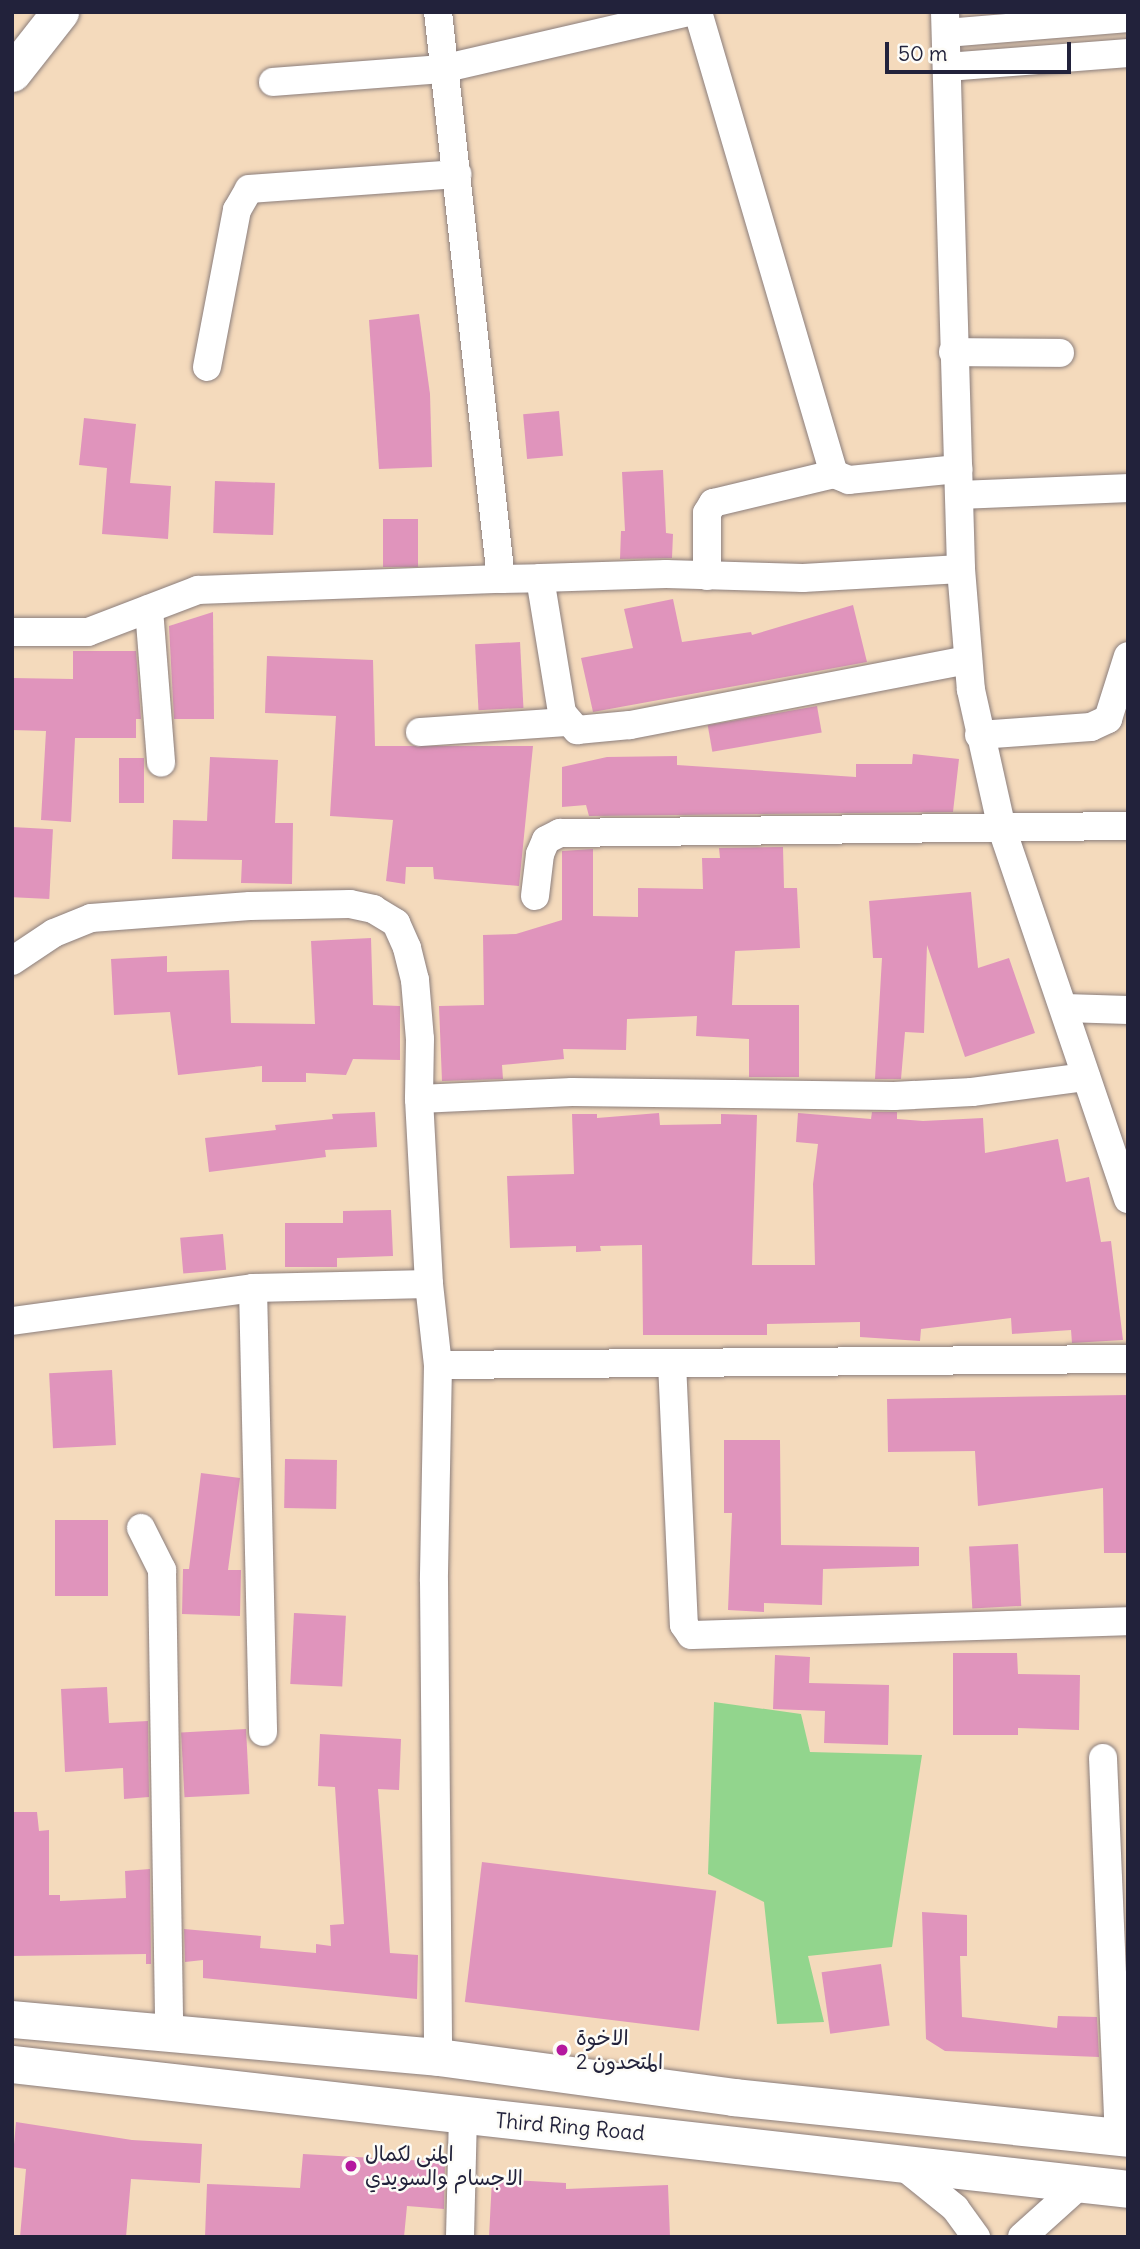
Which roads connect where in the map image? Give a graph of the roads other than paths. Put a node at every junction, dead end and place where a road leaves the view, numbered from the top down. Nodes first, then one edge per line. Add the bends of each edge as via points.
1 (60, 12) edge
2 (438, 12) edge
3 (688, 12) edge
4 (698, 12) edge
5 (1128, 18) edge
6 (946, 23) edge
7 (1128, 53) edge
8 (947, 67) junction
9 (442, 69) junction
10 (12, 73) edge
11 (273, 82) dead end
12 (457, 174) junction
13 (953, 352) junction
14 (1060, 353) dead end
15 (207, 367) dead end
16 (834, 474) junction
17 (959, 482) junction
18 (1128, 488) edge
19 (961, 569) junction
20 (707, 576) junction
21 (540, 578) junction
22 (501, 579) junction
23 (149, 609) junction
24 (12, 632) edge
25 (1128, 656) edge
26 (968, 660) junction
27 (567, 722) junction
28 (420, 732) dead end
29 (979, 735) junction
30 (161, 763) dead end
31 (1128, 825) edge
32 (1002, 829) junction
33 (535, 896) dead end
34 (12, 961) edge
35 (1065, 1008) junction
36 (1128, 1010) edge
37 (1086, 1077) junction
38 (419, 1098) junction
39 (1128, 1199) edge
40 (429, 1284) junction
41 (253, 1288) junction
42 (12, 1321) edge
43 (1128, 1359) edge
44 (672, 1363) junction
45 (438, 1364) junction
46 (141, 1528) dead end
47 (1128, 1621) edge
48 (263, 1732) dead end
49 (1103, 1758) dead end
50 (12, 2019) edge
51 (169, 2035) junction
52 (438, 2057) junction
53 (12, 2064) edge
54 (463, 2117) junction
55 (1124, 2138) edge
56 (897, 2161) junction
57 (1082, 2183) junction
58 (1128, 2189) edge
59 (460, 2237) edge
60 (976, 2237) edge
61 (1023, 2237) edge

1 - 10 main road
2 - 9 street
3 - 9 street
4 - 16 street
5 - 6 street
6 - 8 street
7 - 8 street
8 - 13 street
9 - 11 street
9 - 12 street
12 - 15 street via 249,189 237,211
12 - 22 street
13 - 14 street
13 - 17 street
16 - 17 street via 849,480
16 - 20 street via 713,503 707,513
17 - 18 street
17 - 19 street
19 - 20 street via 803,578
19 - 26 street
20 - 21 street
21 - 22 street
21 - 27 street
22 - 23 street via 198,590
23 - 24 street via 88,632
23 - 30 street
25 - 29 street via 1108,719 1091,727
26 - 27 street via 589,731
26 - 29 street
27 - 28 street
29 - 32 street
31 - 32 street
32 - 33 street via 560,833 546,840 540,854
32 - 35 street
34 - 38 street via 54,933 92,918 250,906 350,904 373,909 396,923 415,980
35 - 36 street
35 - 37 street
37 - 38 street via 972,1092 894,1096 572,1091
37 - 39 street
38 - 40 street
40 - 41 street
40 - 45 street
41 - 42 street
41 - 48 street
43 - 44 street
44 - 45 street
44 - 47 street via 683,1613 691,1635
45 - 52 street via 434,1581
46 - 51 street via 162,1570
49 - 55 street
50 - 51 main road
51 - 52 main road
52 - 55 main road via 733,2097
53 - 54 main road, Third Ring Road via 289,2092
54 - 56 main road, Third Ring Road
54 - 59 street
56 - 57 main road, Third Ring Road
56 - 60 street via 955,2208
57 - 58 main road, Third Ring Road
57 - 61 street

